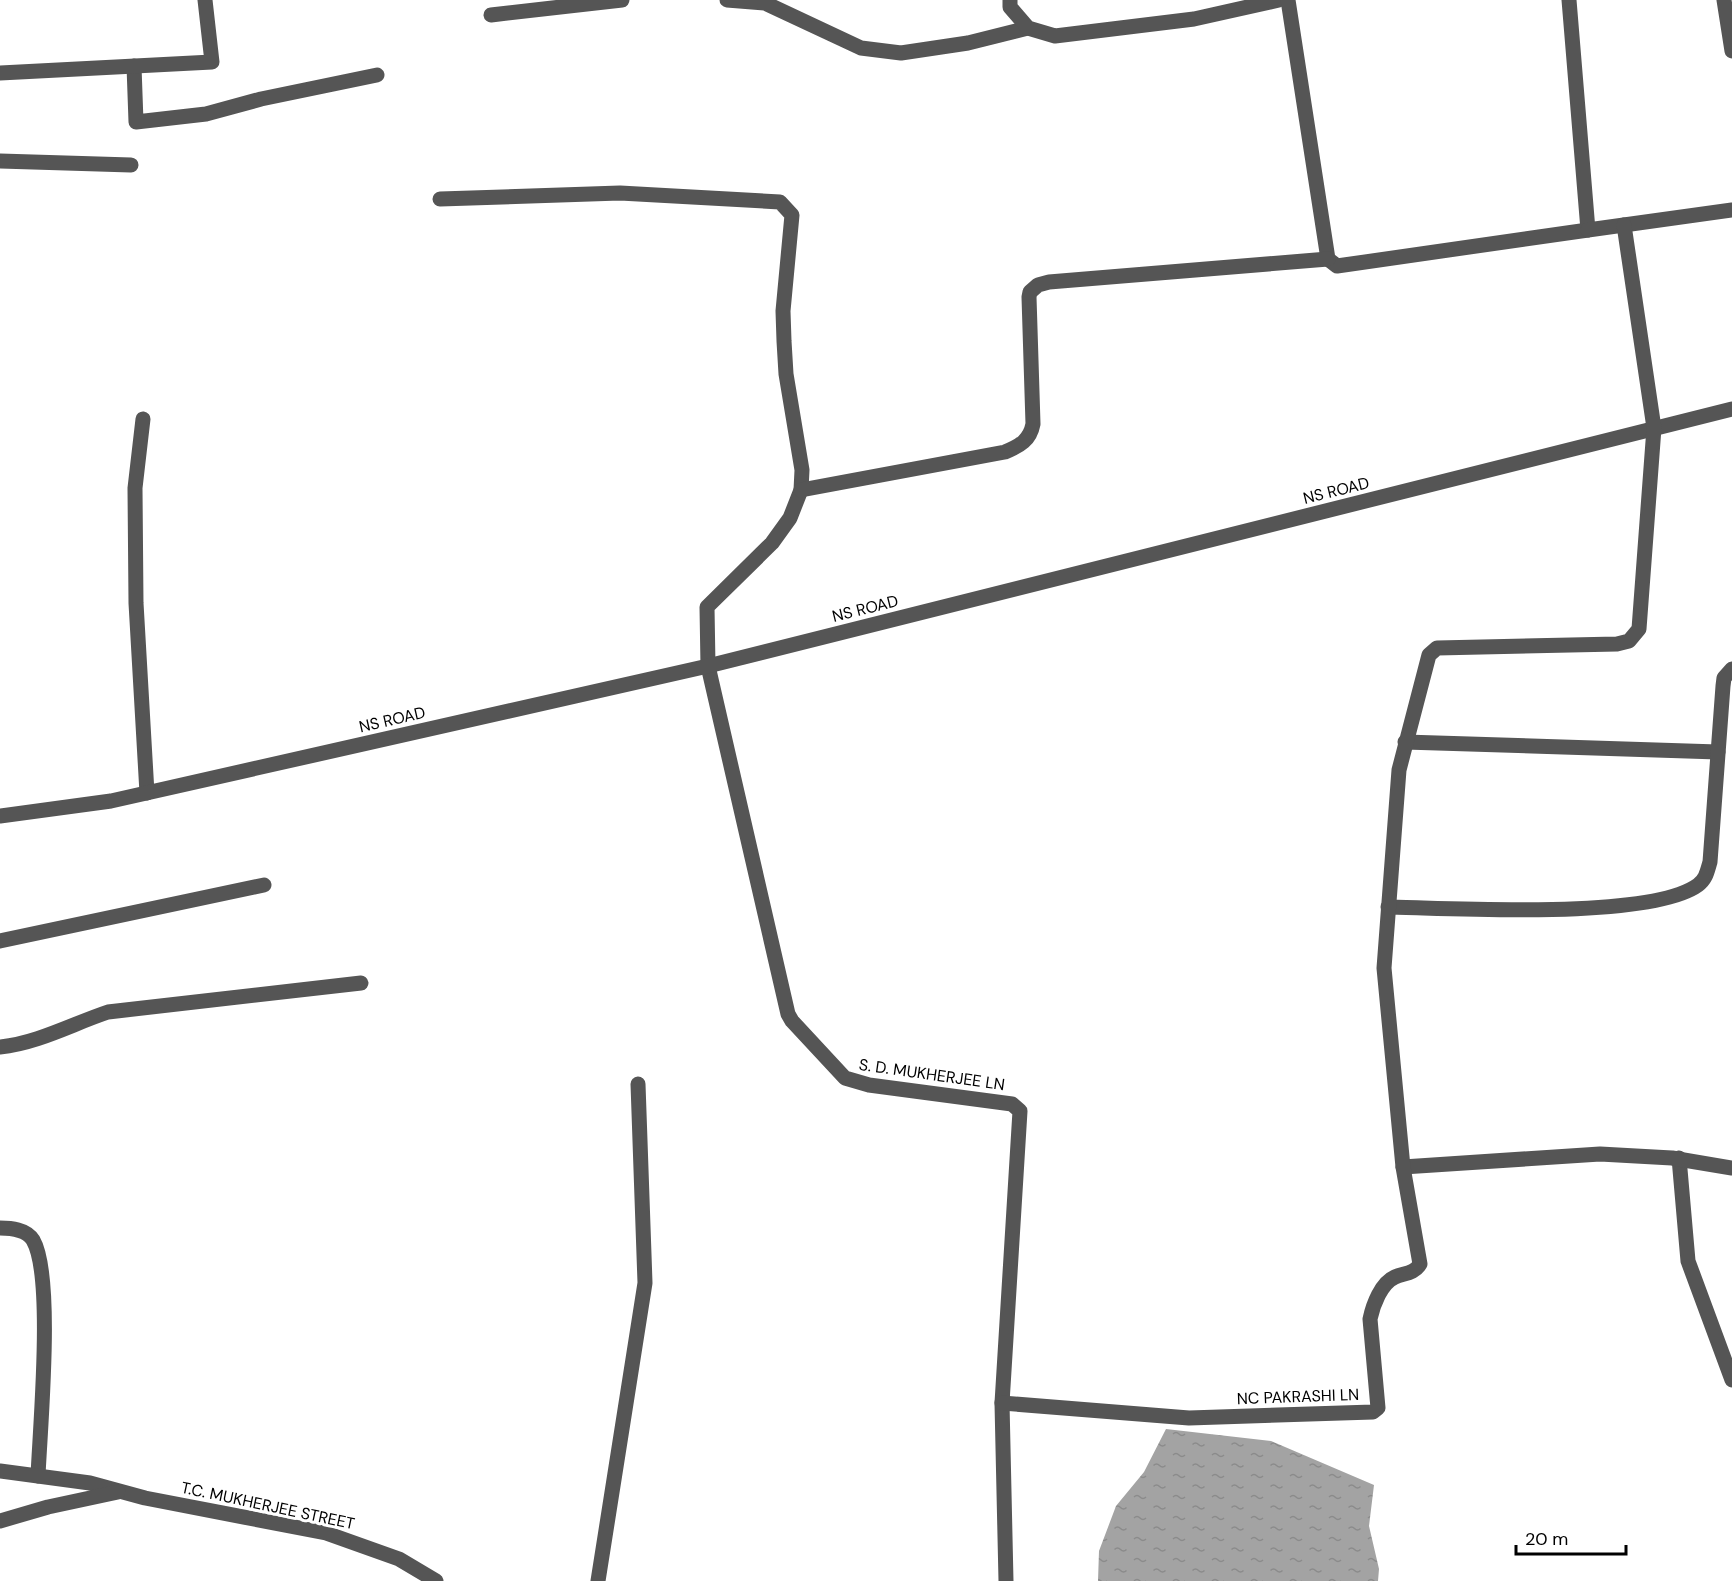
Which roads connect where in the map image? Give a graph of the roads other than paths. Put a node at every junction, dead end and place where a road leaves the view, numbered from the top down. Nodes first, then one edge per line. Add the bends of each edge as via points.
1 (205, 0) edge
2 (622, 0) edge
3 (727, 0) edge
4 (1010, 0) edge
5 (1279, 0) edge
6 (1288, 0) edge
7 (1569, 0) edge
8 (1724, 0) edge
9 (491, 15) dead end
10 (1028, 28) junction
11 (1732, 51) edge
12 (134, 66) junction
13 (0, 73) edge
14 (377, 75) dead end
15 (0, 161) edge
16 (132, 165) dead end
17 (440, 200) dead end
18 (1732, 210) edge
19 (1624, 225) junction
20 (1588, 230) junction
21 (1328, 259) junction
22 (1732, 409) edge
23 (143, 419) dead end
24 (1654, 428) junction
25 (801, 490) junction
26 (708, 666) junction
27 (1732, 669) edge
28 (1405, 742) junction
29 (1718, 752) junction
30 (147, 793) junction
31 (0, 816) edge
32 (264, 885) dead end
33 (1388, 907) junction
34 (0, 941) edge
35 (361, 983) dead end
36 (0, 1047) edge
37 (638, 1084) dead end
38 (1679, 1158) junction
39 (1403, 1167) junction
40 (1732, 1168) edge
41 (0, 1228) edge
42 (1732, 1380) edge
43 (1002, 1403) junction
44 (0, 1471) edge
45 (38, 1476) junction
46 (121, 1491) junction
47 (0, 1521) edge
48 (436, 1581) edge
49 (598, 1581) edge
50 (1006, 1581) edge

1 - 12 street via 212,62
2 - 9 street
3 - 10 street via 765,3 861,48 901,53 968,44
4 - 10 street via 1010,7
5 - 10 street via 1194,19 1055,36
6 - 21 street
7 - 20 street
8 - 11 street
12 - 13 street
12 - 14 street via 136,122 206,114
15 - 16 street
17 - 25 street via 620,193 704,196 780,202 786,206 792,215 784,341 802,470
18 - 19 street
19 - 20 street
19 - 24 street
20 - 21 street via 1336,267
21 - 25 street via 1038,285 1029,297 1033,424 1025,442 1005,452
22 - 24 street, NS ROAD
23 - 30 street via 135,488
24 - 26 street, NS ROAD
24 - 28 street, NC PAKRASHI LN via 1639,629 1635,636 1617,644 1437,648 1429,655
25 - 26 street via 790,518 772,543 707,607
26 - 30 street, NS ROAD
26 - 43 street, S. D. MUKHERJEE LN via 792,1021 844,1078 869,1085 1012,1104 1020,1111
27 - 29 street via 1724,678
28 - 29 street
28 - 33 street, NC PAKRASHI LN via 1399,770
29 - 33 street via 1710,862 1705,879 1688,891 1620,906
30 - 31 street, NS ROAD
32 - 34 street
33 - 39 street, NC PAKRASHI LN via 1384,968
35 - 36 street via 108,1012 50,1036
37 - 49 street via 645,1283
38 - 39 street via 1571,1154
38 - 40 street
38 - 42 street via 1688,1261
39 - 43 street, NC PAKRASHI LN via 1420,1264 1415,1271 1387,1282 1372,1311 1379,1404 1376,1411 1190,1418
41 - 45 street via 13,1227 31,1237 41,1257 44,1313
43 - 50 street, S. D. MUKHERJEE LN
44 - 45 street, T.C. MUKHERJEE STREET
45 - 46 street, T.C. MUKHERJEE STREET
46 - 47 street, T.C. MUKHERJEE STREET
46 - 48 street, T.C. MUKHERJEE STREET via 326,1533 399,1559

